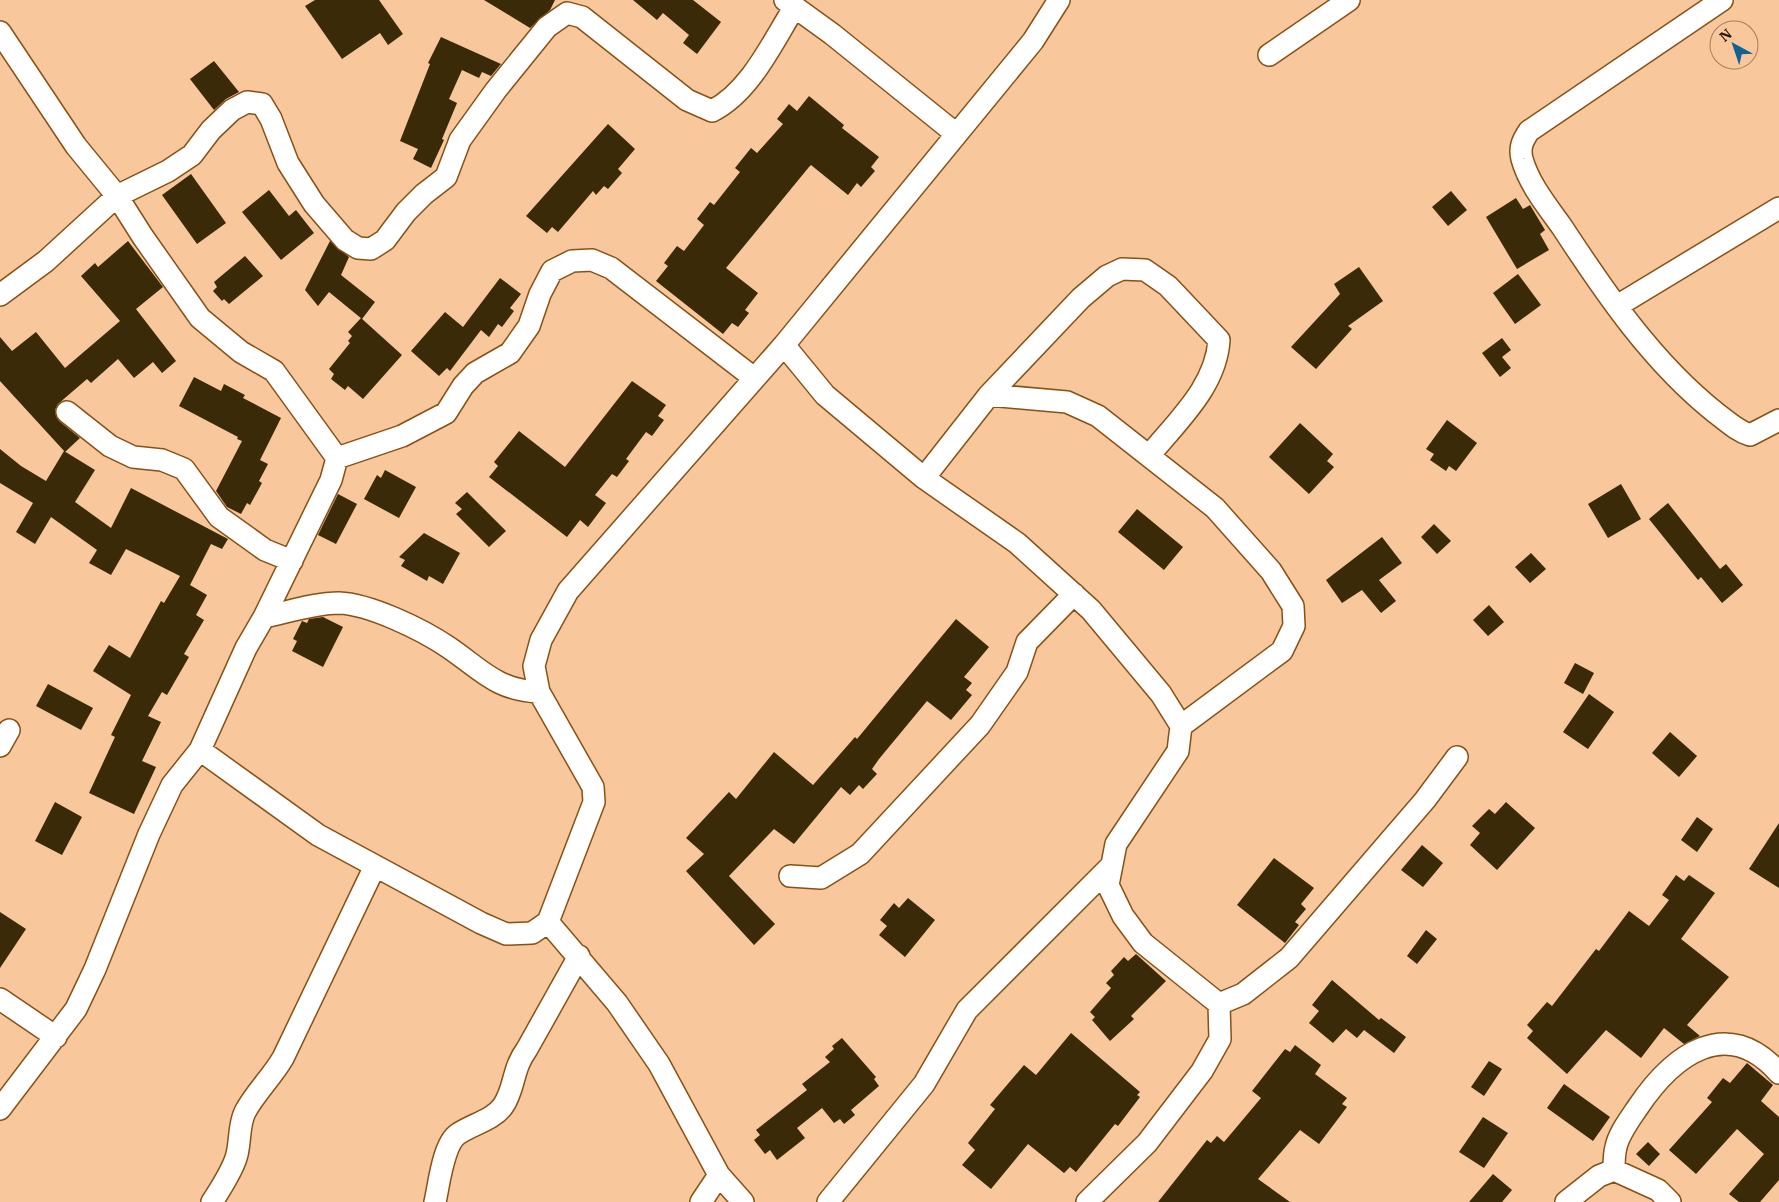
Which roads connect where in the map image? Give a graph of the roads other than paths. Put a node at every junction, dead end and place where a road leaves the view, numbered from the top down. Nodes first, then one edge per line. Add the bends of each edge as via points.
1 (1059, 0) edge
2 (1349, 0) edge
3 (1722, 0) edge
4 (790, 4) edge
5 (0, 32) edge
6 (1269, 55) dead end
7 (955, 133) junction
8 (118, 196) junction
9 (1779, 208) edge
10 (0, 295) edge
11 (1617, 306) junction
12 (784, 345) junction
13 (754, 378) junction
14 (989, 395) junction
15 (67, 412) dead end
16 (1779, 420) edge
17 (1149, 456) junction
18 (337, 458) junction
19 (924, 478) junction
20 (292, 561) junction
21 (1074, 594) junction
22 (264, 617) junction
23 (539, 692) junction
24 (1181, 726) junction
25 (200, 750) junction
26 (1457, 757) dead end
27 (1112, 864) junction
28 (374, 866) junction
29 (790, 876) dead end
30 (548, 922) junction
31 (579, 956) junction
32 (0, 999) edge
33 (1219, 1004) junction
34 (56, 1037) junction
35 (1779, 1073) edge
36 (0, 1109) edge
37 (1614, 1170) junction
38 (719, 1175) junction
39 (212, 1202) edge
40 (435, 1202) edge
41 (701, 1202) edge
42 (743, 1202) edge
43 (828, 1202) edge
44 (1086, 1202) edge
45 (1566, 1202) edge
46 (1670, 1202) edge

1 - 7 street via 1033,41
2 - 6 street
3 - 11 street via 1530,132 1521,143 1521,157 1529,178
4 - 7 street
4 - 8 street via 753,73 728,102 712,111 687,100 582,17 567,13 547,27 496,90 460,140 446,177 412,206 385,240 371,249 358,248 344,240 314,204 288,163 262,104 247,102 232,110 192,155
5 - 8 street via 76,146
7 - 12 street
8 - 10 street via 46,261
8 - 18 street via 200,318 241,352 274,371
9 - 11 street
11 - 16 street via 1665,366 1703,403 1741,432 1750,435
12 - 13 street
12 - 19 street via 825,395
13 - 18 street via 611,268 592,260 572,261 552,271 529,326 510,353 475,373 446,413 402,436
13 - 23 street via 568,591 541,640 534,666
14 - 17 street via 1067,402 1082,407
14 - 17 street via 1081,298 1107,276 1122,269 1145,270 1168,286 1219,340 1212,373 1202,391
14 - 19 street
15 - 20 street via 110,446 133,457 162,460 184,469 219,518 265,550
17 - 24 street via 1215,508 1271,571 1294,606 1294,626 1282,651
18 - 20 street via 331,480
19 - 21 street via 1017,543
20 - 22 street
21 - 24 street via 1161,694
21 - 29 street via 1027,642 1017,672 980,725 860,854 821,878
22 - 23 street via 338,603 361,606 418,629 495,682 518,691
22 - 25 street via 246,648
23 - 30 street via 593,787 594,802
24 - 27 street via 1178,751 1116,844
25 - 28 street via 318,835
25 - 34 street via 172,785 148,834 95,969 76,1009
26 - 33 street via 1425,800 1289,958 1243,994
27 - 33 street via 1108,885 1123,916 1143,943
27 - 43 street via 967,1010 924,1084
28 - 30 street via 506,934 532,933
28 - 39 street via 283,1058 245,1112 237,1157
30 - 31 street
31 - 38 street via 617,1003 659,1064
31 - 40 street via 519,1060 504,1104 496,1114 456,1135 447,1150
32 - 34 street
33 - 44 street via 1220,1039 1202,1071 1147,1143
34 - 36 street
35 - 37 street via 1765,1057 1742,1045 1712,1044 1689,1055 1654,1083 1628,1122 1616,1147
37 - 45 street via 1599,1176
37 - 46 street via 1658,1190
38 - 41 street
38 - 42 street

